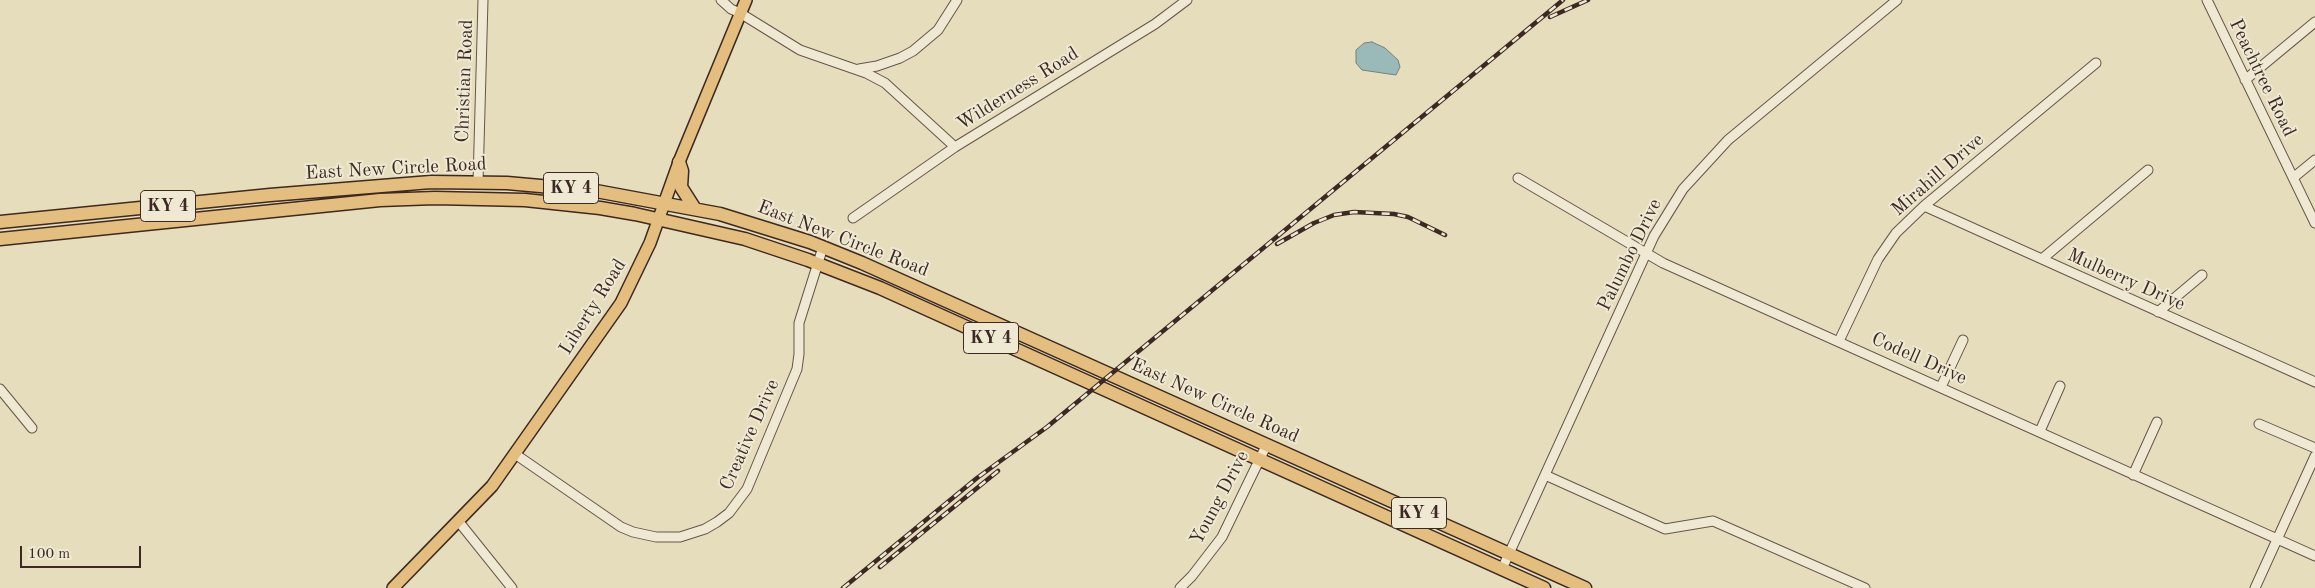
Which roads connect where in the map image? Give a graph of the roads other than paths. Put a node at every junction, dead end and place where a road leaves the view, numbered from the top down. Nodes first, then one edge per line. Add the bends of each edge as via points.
1 (483, 0) edge
2 (721, 0) edge
3 (746, 0) edge
4 (957, 0) edge
5 (1187, 0) edge
6 (1896, 0) edge
7 (2207, 0) edge
8 (740, 13) junction
9 (2315, 22) edge
10 (2096, 63) dead end
11 (856, 69) junction
12 (2245, 80) junction
13 (955, 147) junction
14 (2315, 160) edge
15 (679, 162) junction
16 (479, 163) junction
17 (2148, 170) dead end
18 (1518, 178) dead end
19 (2293, 178) junction
20 (465, 182) junction
21 (478, 182) junction
22 (301, 192) junction
23 (241, 198) junction
24 (478, 198) junction
25 (664, 202) junction
26 (1924, 206) junction
27 (290, 209) junction
28 (695, 209) junction
29 (222, 216) junction
30 (853, 218) dead end
31 (659, 219) junction
32 (0, 222) edge
33 (2315, 223) edge
34 (0, 238) edge
35 (823, 248) junction
36 (1646, 253) junction
37 (2042, 259) junction
38 (818, 264) junction
39 (2202, 274) dead end
40 (2158, 312) junction
41 (1963, 340) dead end
42 (1839, 341) junction
43 (2315, 382) edge
44 (2060, 386) dead end
45 (1941, 387) junction
46 (0, 389) edge
47 (2158, 422) dead end
48 (2259, 424) dead end
49 (32, 428) dead end
50 (2040, 431) junction
51 (1267, 444) junction
52 (2315, 448) edge
53 (515, 454) junction
54 (2315, 456) edge
55 (1260, 459) junction
56 (2133, 475) junction
57 (1545, 476) junction
58 (459, 522) junction
59 (2277, 538) junction
60 (1509, 554) junction
61 (2315, 556) edge
62 (1502, 569) junction
63 (394, 588) edge
64 (512, 588) edge
65 (1180, 588) edge
66 (1544, 588) edge
67 (1585, 588) edge
68 (1865, 588) edge
69 (2255, 588) edge

1 - 16 street, Christian Road
2 - 8 street
3 - 8 main road, Liberty Road
4 - 11 street via 944,23 913,51 877,66
5 - 13 street, Wilderness Road via 1155,24
6 - 36 street, Palumbo Drive via 1716,150 1678,196
7 - 12 street, Peachtree Road
8 - 11 street, Wilderness Road via 800,50
8 - 15 main road, Liberty Road
9 - 12 street
10 - 26 street, Mirahill Drive
11 - 13 street, Wilderness Road via 885,83
12 - 19 street, Peachtree Road
13 - 30 street
14 - 19 street
15 - 25 main road, Liberty Road
15 - 28 highway via 681,187
16 - 20 street, Christian Road
16 - 21 street, Christian Road
17 - 37 street
18 - 36 street, Codell Drive
19 - 33 street, Peachtree Road
20 - 21 highway, East New Circle Road / KY 4
20 - 22 highway, East New Circle Road / KY 4 via 407,183
21 - 24 highway
21 - 25 highway, East New Circle Road / KY 4 via 596,191
22 - 23 highway, East New Circle Road / KY 4
22 - 27 highway
23 - 29 highway via 246,200 245,205
23 - 32 highway, East New Circle Road / KY 4
24 - 27 highway, East New Circle Road / KY 4 via 380,200
24 - 31 highway, East New Circle Road / KY 4 via 600,208
25 - 28 highway, East New Circle Road / KY 4
25 - 31 main road, Liberty Road
26 - 37 street, Mulberry Drive
26 - 42 street, Mirahill Drive via 1886,246
27 - 29 highway, East New Circle Road / KY 4
28 - 35 highway, East New Circle Road / KY 4 via 755,224
29 - 34 highway, East New Circle Road / KY 4
31 - 38 highway, East New Circle Road / KY 4 via 745,239
31 - 53 main road, Liberty Road via 621,302
35 - 38 street, Creative Drive
35 - 51 highway, East New Circle Road / KY 4
36 - 42 street, Codell Drive
36 - 57 street, Palumbo Drive
37 - 40 street, Mulberry Drive
38 - 53 street, Creative Drive via 799,323 797,369 747,489 739,501 705,530 680,537 656,538 633,532
38 - 55 highway, East New Circle Road / KY 4 via 880,288
39 - 40 street
40 - 43 street, Mulberry Drive
41 - 45 street
42 - 45 street, Codell Drive
44 - 50 street
45 - 50 street, Codell Drive
46 - 49 street
47 - 56 street
48 - 52 street
50 - 56 street, Codell Drive
51 - 55 street, Young Drive
51 - 60 highway, East New Circle Road / KY 4
53 - 58 main road, Liberty Road via 492,486
54 - 59 street
55 - 62 highway, East New Circle Road / KY 4
55 - 65 street, Young Drive via 1222,538
56 - 59 street, Codell Drive
57 - 60 street, Palumbo Drive
57 - 68 street via 1665,529 1714,521
58 - 63 main road, Liberty Road
58 - 64 street
59 - 61 street, Codell Drive
59 - 69 street
60 - 62 street, Palumbo Drive
60 - 67 highway, East New Circle Road / KY 4
62 - 66 highway, East New Circle Road / KY 4

